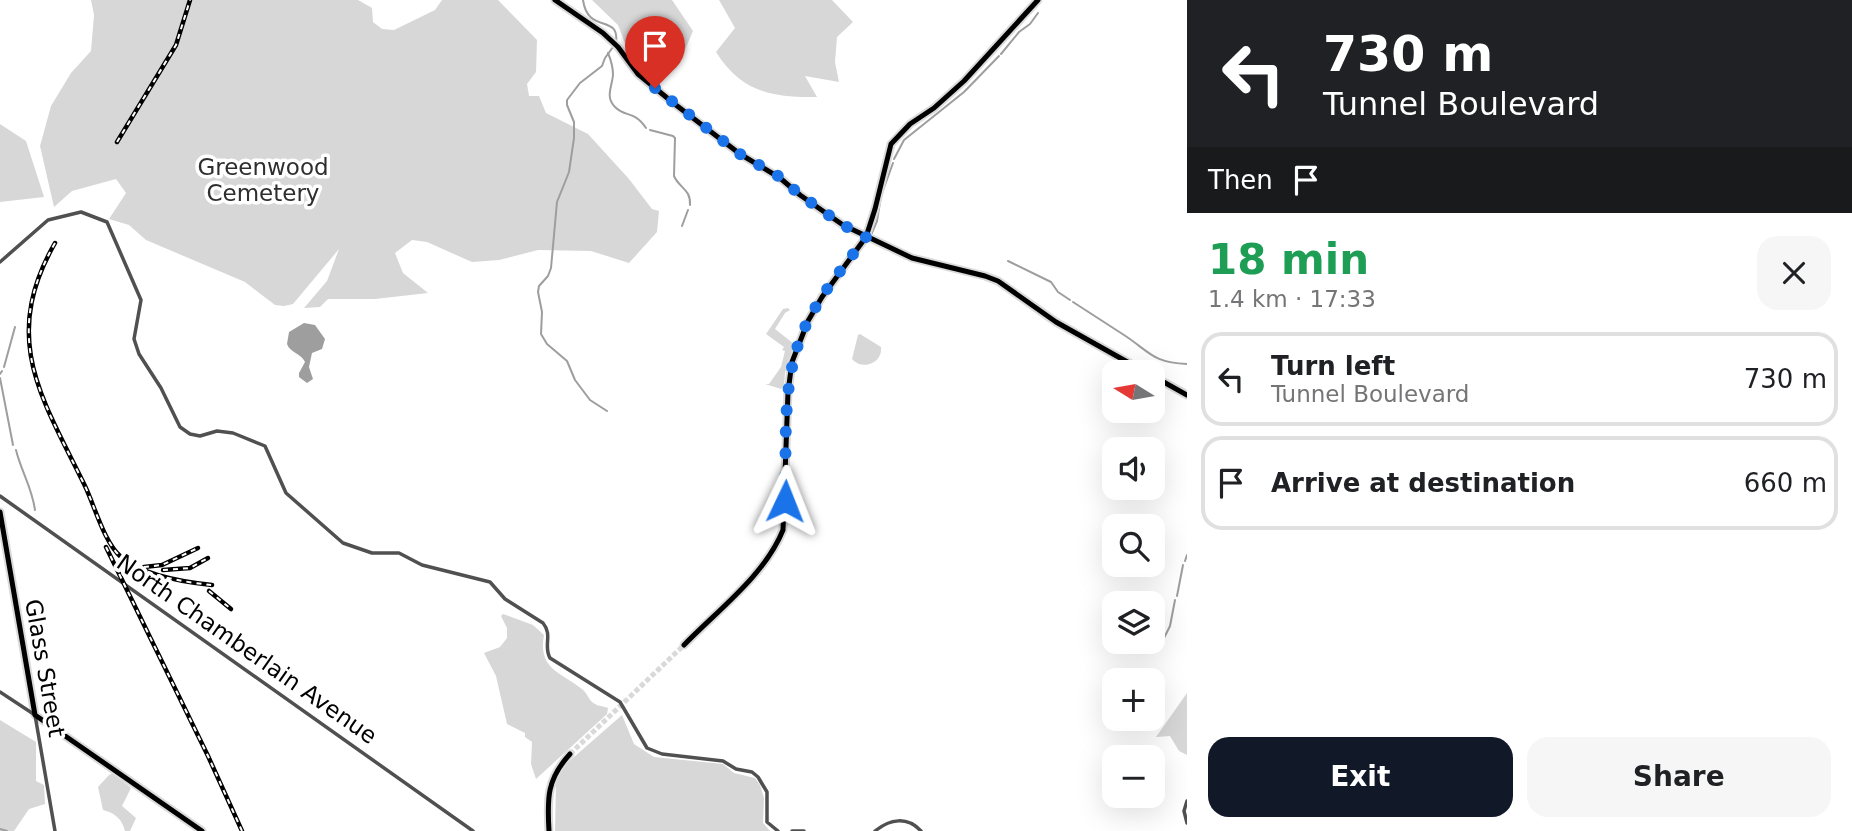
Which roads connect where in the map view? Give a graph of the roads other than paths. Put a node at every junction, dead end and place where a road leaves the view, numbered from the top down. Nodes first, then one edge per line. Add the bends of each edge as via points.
1 (555, 0) edge
2 (1038, 0) edge
3 (866, 237) junction
4 (0, 262) edge
5 (1124, 360) edge
6 (1166, 383) edge
7 (1187, 395) edge
8 (0, 496) edge
9 (0, 512) edge
10 (684, 645) tunnel mouth
11 (0, 692) edge
12 (35, 715) junction
13 (570, 754) tunnel mouth
14 (1187, 801) edge
15 (1187, 823) edge
16 (55, 831) edge
17 (202, 831) edge
18 (473, 831) edge
19 (550, 831) edge
20 (778, 831) edge
21 (792, 831) edge
22 (804, 831) edge
23 (875, 831) edge
24 (921, 831) edge

1 - 3 main road via 603,33 638,74 740,154
2 - 3 main road via 964,81 891,144
3 - 5 main road via 912,258 998,281 1056,322
3 - 10 main road via 822,297 792,362 783,530 778,543 760,571
4 - 20 street via 48,219 81,212 107,222 141,300 134,339 139,354 180,427 200,436 233,433 265,446 286,493 343,543 372,553 399,553 422,565 490,582 505,599 547,628 550,658 620,702 647,748 723,761 758,776 767,792 767,822
6 - 7 main road
8 - 18 street, North Chamberlain Avenue
9 - 12 main road, Glass Street
11 - 12 street
12 - 16 street, Glass Street
12 - 17 main road
13 - 19 main road via 550,786
14 - 15 street
21 - 22 street
23 - 24 street via 892,821 904,821

